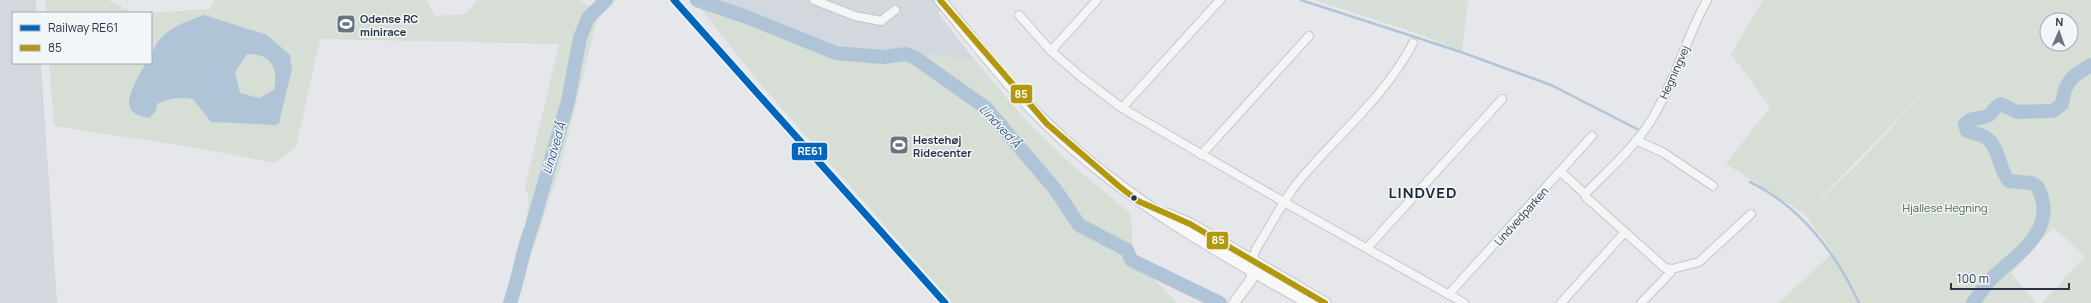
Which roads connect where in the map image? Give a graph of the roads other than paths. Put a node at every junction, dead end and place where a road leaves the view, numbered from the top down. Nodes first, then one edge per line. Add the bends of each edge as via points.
1 (814, 0) edge
2 (940, 0) edge
3 (1097, 0) edge
4 (1220, 0) edge
5 (1707, 0) edge
6 (895, 10) dead end
7 (1019, 15) dead end
8 (1309, 36) dead end
9 (1413, 43) dead end
10 (1051, 51) junction
11 (1502, 99) dead end
12 (1122, 108) junction
13 (1592, 136) dead end
14 (1636, 140) junction
15 (1201, 155) junction
16 (1561, 172) junction
17 (1714, 186) dead end
18 (1585, 194) junction
19 (1284, 202) junction
20 (1751, 214) dead end
21 (1625, 232) junction
22 (1368, 248) junction
23 (1253, 266) junction
24 (1672, 269) junction
25 (1449, 294) junction
26 (1235, 301) edge
27 (1309, 303) edge
28 (1325, 303) edge
29 (1464, 303) edge
30 (1561, 303) edge
31 (1641, 303) edge

1 - 6 street via 855,16 881,22
2 - 23 main road via 1047,124 1105,176 1138,201 1190,224
3 - 10 street
4 - 12 street
5 - 14 street, Hegningvej via 1663,100
7 - 10 street
8 - 15 street
9 - 19 street via 1384,89 1298,182
10 - 12 street via 1086,82
11 - 22 street
12 - 15 street
13 - 16 street, Lindvedparken
14 - 17 street via 1664,153
14 - 18 street, Hegningvej
15 - 19 street
16 - 18 street
16 - 25 street, Lindvedparken
18 - 21 street
19 - 22 street
19 - 23 street via 1256,249
20 - 24 street via 1699,262
21 - 24 street via 1665,268
21 - 30 street
22 - 25 street
23 - 26 street via 1248,285
23 - 27 main road
23 - 28 main road
24 - 31 street
25 - 29 street

